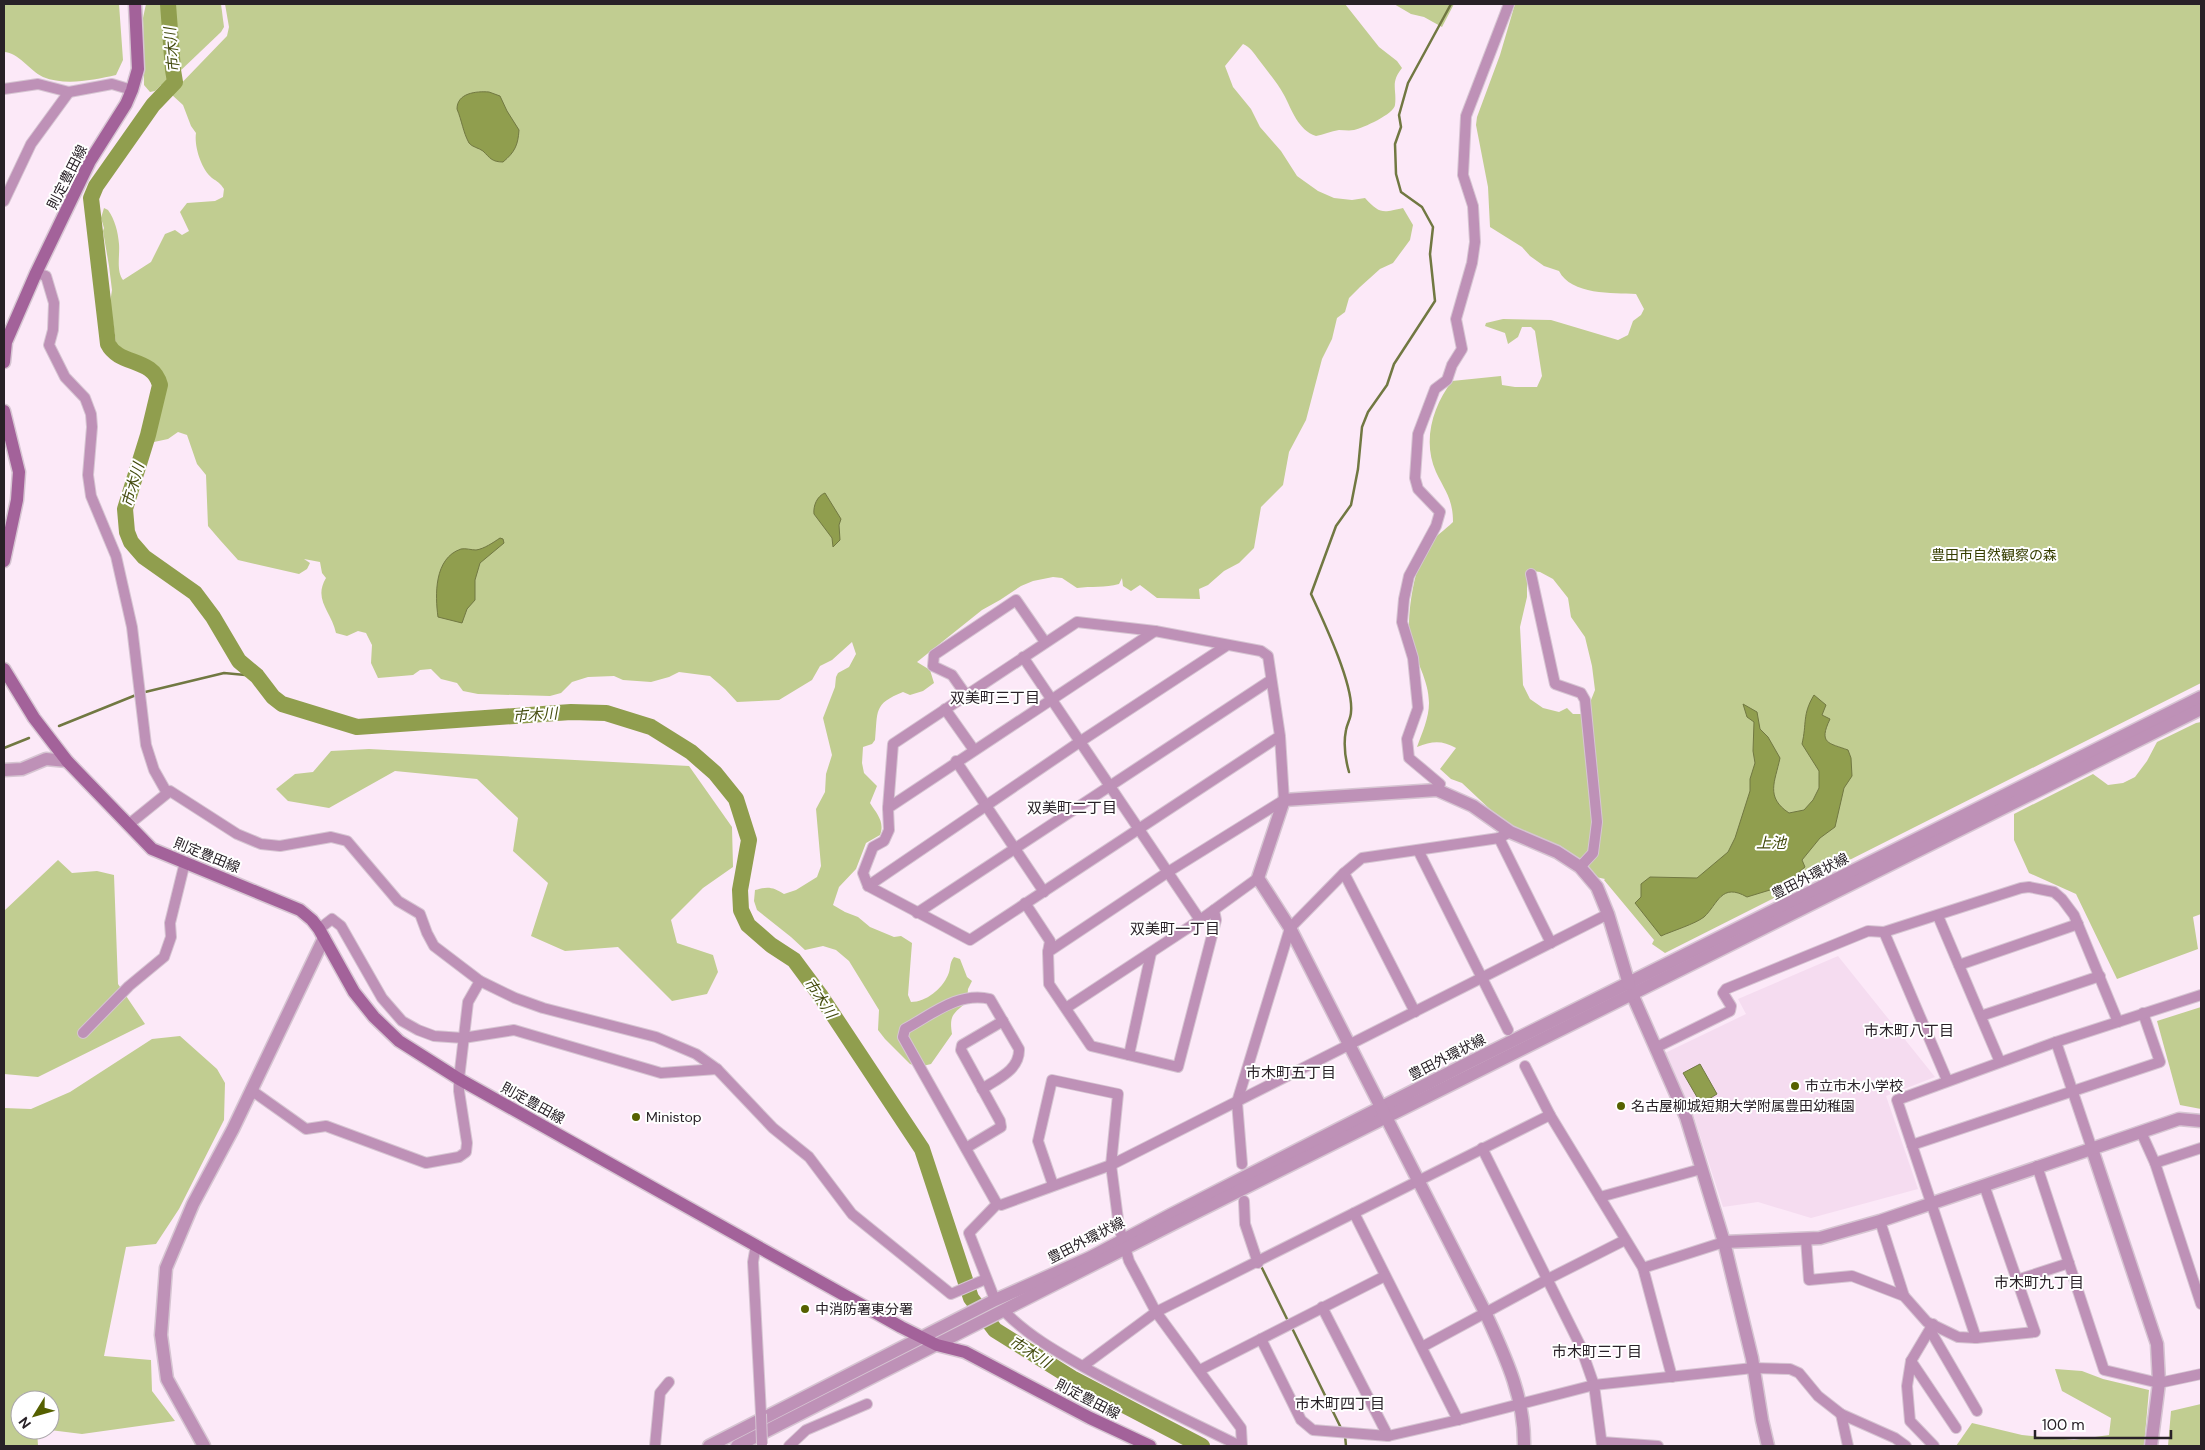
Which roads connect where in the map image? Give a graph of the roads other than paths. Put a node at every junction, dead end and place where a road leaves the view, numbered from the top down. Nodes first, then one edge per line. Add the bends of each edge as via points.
1 (135, 4) edge
2 (1509, 4) edge
3 (4, 89) edge
4 (132, 90) junction
5 (69, 92) junction
6 (4, 180) edge
7 (9, 190) junction
8 (4, 201) edge
9 (36, 273) junction
10 (5, 341) edge
11 (4, 362) edge
12 (4, 410) edge
13 (4, 561) edge
14 (1531, 574) dead end
15 (1155, 631) junction
16 (1045, 642) junction
17 (1226, 646) junction
18 (1023, 657) junction
19 (4, 669) edge
20 (1272, 680) junction
21 (966, 694) junction
22 (2201, 697) edge
23 (1051, 698) junction
24 (944, 709) junction
25 (2201, 709) edge
26 (1280, 736) junction
27 (1081, 741) junction
28 (974, 750) junction
29 (68, 761) junction
30 (956, 762) junction
31 (4, 770) edge
32 (1110, 785) junction
33 (1438, 790) junction
34 (167, 793) junction
35 (1284, 800) junction
36 (986, 806) junction
37 (888, 808) junction
38 (128, 825) junction
39 (1139, 828) junction
40 (1504, 835) junction
41 (1014, 848) junction
42 (1418, 850) junction
43 (185, 862) junction
44 (1580, 867) junction
45 (1168, 872) junction
46 (1344, 873) junction
47 (1258, 878) junction
48 (868, 886) junction
49 (1044, 892) junction
50 (1025, 903) junction
51 (1214, 910) junction
52 (917, 913) junction
53 (1608, 914) junction
54 (1938, 916) junction
55 (1200, 920) junction
56 (2078, 924) junction
57 (1290, 928) junction
58 (1884, 932) junction
59 (321, 934) junction
60 (1551, 943) junction
61 (1048, 952) junction
62 (1151, 953) junction
63 (1958, 965) junction
64 (2100, 976) junction
65 (1481, 977) junction
66 (480, 981) junction
67 (1631, 989) junction
68 (2201, 995) edge
69 (1066, 1008) junction
70 (1415, 1012) junction
71 (2144, 1013) junction
72 (1981, 1016) junction
73 (1003, 1021) junction
74 (2118, 1022) junction
75 (1508, 1030) dead end
76 (83, 1033) dead end
77 (463, 1038) junction
78 (2056, 1042) junction
79 (1349, 1046) junction
80 (1655, 1048) junction
81 (1129, 1055) junction
82 (2000, 1062) junction
83 (1525, 1066) dead end
84 (717, 1069) junction
85 (459, 1079) junction
86 (1947, 1080) junction
87 (982, 1089) junction
88 (251, 1090) junction
89 (2073, 1090) junction
90 (1237, 1102) junction
91 (1383, 1113) junction
92 (1550, 1116) junction
93 (2201, 1121) edge
94 (2141, 1132) junction
95 (1912, 1145) junction
96 (966, 1148) junction
97 (1482, 1148) junction
98 (2201, 1148) edge
99 (2092, 1149) junction
100 (2155, 1163) junction
101 (1242, 1164) dead end
102 (1111, 1165) junction
103 (2037, 1166) junction
104 (1702, 1169) junction
105 (1417, 1181) junction
106 (1053, 1185) junction
107 (1984, 1185) junction
108 (1600, 1197) junction
109 (1244, 1201) dead end
110 (1932, 1203) junction
111 (998, 1204) junction
112 (1354, 1213) junction
113 (1880, 1221) junction
114 (1806, 1239) junction
115 (1625, 1240) junction
116 (1724, 1242) junction
117 (1124, 1244) junction
118 (756, 1246) junction
119 (1258, 1263) junction
120 (2069, 1264) junction
121 (1643, 1268) junction
122 (1385, 1276) junction
123 (1548, 1279) junction
124 (2017, 1280) junction
125 (982, 1281) junction
126 (1904, 1296) junction
127 (2201, 1304) edge
128 (996, 1307) junction
129 (1322, 1307) junction
130 (1156, 1312) junction
131 (1485, 1312) junction
132 (972, 1319) junction
133 (1931, 1327) junction
134 (922, 1338) junction
135 (1976, 1338) junction
136 (1261, 1339) junction
137 (937, 1345) junction
138 (1422, 1347) junction
139 (1911, 1361) junction
140 (1083, 1366) junction
141 (1753, 1368) junction
142 (1200, 1370) junction
143 (2201, 1374) edge
144 (1672, 1376) junction
145 (669, 1382) dead end
146 (2159, 1383) junction
147 (1594, 1385) junction
148 (867, 1404) dead end
149 (1522, 1404) junction
150 (1977, 1411) dead end
151 (1841, 1414) junction
152 (1458, 1420) junction
153 (1956, 1428) dead end
154 (1388, 1436) junction
155 (1602, 1444) edge
156 (762, 1445) edge
157 (204, 1446) edge
158 (655, 1446) edge
159 (709, 1446) edge
160 (737, 1446) edge
161 (789, 1446) edge
162 (1150, 1446) edge
163 (1241, 1446) edge
164 (1524, 1446) edge
165 (1658, 1446) edge
166 (1768, 1446) edge
167 (1848, 1446) edge
168 (1906, 1446) edge
169 (1934, 1446) edge
170 (2151, 1446) edge

1 - 4 main road, 則定豊田線 via 138,69
2 - 33 street via 1466,116 1463,175 1473,206 1475,242 1456,319 1462,348 1447,380 1435,389 1418,434 1415,478 1418,489 1440,512 1436,526 1409,576 1404,600 1402,622 1413,658 1418,708 1407,739 1409,758 1440,784
3 - 5 street via 38,84
4 - 5 street via 112,84
4 - 9 main road, 則定豊田線 via 90,161
5 - 7 street via 31,144
6 - 7 street
7 - 8 street
9 - 10 main road, 則定豊田線
9 - 34 street via 46,276 54,303 49,345 65,377 86,398 91,414 88,475 91,496 116,556 127,598 146,745 154,770
10 - 11 main road, 則定豊田線
12 - 13 main road via 19,472 17,500
14 - 44 street via 1555,684 1581,693 1584,700 1597,822 1593,853
15 - 16 street via 1076,622
15 - 17 street
15 - 23 street
16 - 18 street
16 - 21 street via 1016,600 934,655 933,666 952,675
17 - 20 street via 1261,651 1268,656
17 - 27 street
18 - 21 street
18 - 23 street
19 - 29 main road, 則定豊田線 via 34,718
20 - 26 street
20 - 32 street
21 - 24 street
22 - 67 street, 豊田外環状線
23 - 27 street
23 - 28 street
24 - 28 street
24 - 37 street via 893,744
25 - 67 street, 豊田外環状線
26 - 35 street
26 - 39 street
27 - 32 street
27 - 36 street
28 - 30 street
29 - 31 street via 46,759 22,770
29 - 38 main road, 則定豊田線
30 - 36 street
30 - 37 street
32 - 39 street
32 - 41 street
33 - 35 street
33 - 40 street via 1473,806
34 - 38 street
34 - 66 street via 170,790 238,834 261,844 280,846 331,837 347,841 398,901 420,914 434,946
35 - 45 street
35 - 47 street
36 - 41 street
36 - 48 street
37 - 48 street via 889,830 884,841 873,847 862,872
38 - 43 main road, 則定豊田線 via 152,849
39 - 45 street
39 - 49 street
40 - 42 street
40 - 44 street via 1556,852
40 - 60 street
41 - 49 street
41 - 52 street
42 - 46 street via 1362,858
42 - 65 street
43 - 59 main road, 則定豊田線 via 300,910
43 - 76 street via 170,923 172,937 164,957 129,986
44 - 53 street via 1597,887
45 - 55 street
45 - 61 street
46 - 57 street
46 - 70 street
47 - 51 street
47 - 57 street
48 - 52 street
49 - 50 street
50 - 52 street via 970,940
50 - 61 street via 1050,941
51 - 55 street
51 - 81 street via 1216,920 1178,1067
53 - 60 street
53 - 67 street
54 - 56 street via 2029,887 2054,892 2068,906
54 - 58 street
54 - 63 street
55 - 62 street
56 - 63 street
56 - 64 street
57 - 79 street
57 - 90 street
58 - 80 street via 1868,931 1726,989 1723,993 1730,1011
58 - 86 street
59 - 77 street via 332,918 341,926 382,998 402,1020 434,1036
59 - 85 main road, 則定豊田線 via 354,992 374,1017 399,1041
59 - 88 street
60 - 65 street
61 - 69 street via 1049,984
62 - 69 street
62 - 81 street
63 - 72 street
64 - 72 street
64 - 74 street
65 - 70 street
65 - 75 street
66 - 77 street via 468,1002
66 - 84 street via 543,1008 656,1037 696,1054
67 - 80 street
67 - 91 street, 豊田外環状線
68 - 71 street
69 - 81 street via 1091,1046
70 - 79 street
71 - 74 street
71 - 89 street via 2160,1062
72 - 82 street
73 - 87 street via 1019,1049 1019,1057 1012,1070
73 - 87 street via 962,1045 961,1050
73 - 96 street via 990,1000 978,996 959,999 905,1029 903,1037
74 - 78 street
77 - 84 street via 514,1030 661,1073
77 - 85 street
78 - 82 street
78 - 89 street
79 - 90 street
79 - 91 street
80 - 104 street via 1686,1117
82 - 86 street
83 - 92 street
84 - 125 street via 773,1128 809,1157 852,1214 951,1294
85 - 88 street via 466,1152 459,1157 426,1163 326,1126 306,1129
85 - 118 main road, 則定豊田線
86 - 95 street via 1898,1100
87 - 96 street via 1001,1127
88 - 157 street via 193,1204 166,1268 161,1335 167,1379
89 - 95 street
89 - 99 street
90 - 101 street
90 - 102 street
91 - 105 street
91 - 117 street, 豊田外環状線
92 - 97 street
92 - 108 street
93 - 94 street via 2179,1119
94 - 99 street
94 - 100 street
95 - 110 street
96 - 111 street
97 - 105 street
97 - 123 street
98 - 100 street
99 - 103 street
99 - 146 street via 2157,1344
100 - 127 street
102 - 106 street
102 - 106 street via 1118,1094 1052,1080 1038,1141
102 - 117 street
103 - 107 street
103 - 120 street
104 - 108 street
104 - 116 street
105 - 112 street
105 - 131 street
106 - 111 street
107 - 110 street
107 - 124 street
108 - 115 street
109 - 119 street via 1245,1224
110 - 113 street
110 - 135 street
111 - 125 street via 969,1233
112 - 119 street
112 - 122 street
113 - 114 street
113 - 126 street
114 - 116 street
114 - 126 street via 1810,1280 1852,1276
115 - 121 street
115 - 123 street
116 - 121 street
116 - 141 street
117 - 128 street, 豊田外環状線 via 1089,1258
117 - 130 street
118 - 134 main road, 則定豊田線
118 - 156 street, bridge via 753,1262
119 - 130 street
120 - 124 street
120 - 146 street via 2104,1370
121 - 144 street
122 - 129 street
122 - 138 street
123 - 131 street
123 - 147 street via 1580,1345
124 - 135 street via 2035,1332
125 - 128 street
126 - 133 street
128 - 132 street, 豊田外環状線
128 - 140 street via 1018,1326
129 - 136 street
129 - 154 street
130 - 140 street
130 - 142 street
131 - 138 street
131 - 149 street via 1513,1374
132 - 134 street, 豊田外環状線
132 - 137 street, 豊田外環状線
133 - 135 street via 1958,1337
133 - 139 street
133 - 150 street
134 - 137 main road, 則定豊田線
134 - 159 street, 豊田外環状線
136 - 142 street
136 - 154 street via 1301,1420 1313,1430
137 - 160 street, 豊田外環状線
137 - 162 main road, 則定豊田線 via 965,1352
138 - 152 street
139 - 153 street
139 - 169 street via 1907,1386 1910,1421
140 - 163 street
141 - 144 street
141 - 151 street via 1790,1369 1799,1373 1818,1396
141 - 166 street
142 - 163 street via 1241,1428
143 - 146 street
144 - 147 street
145 - 158 street via 660,1392
146 - 170 street
147 - 149 street
147 - 155 street
148 - 161 street via 806,1430
149 - 152 street
149 - 164 street
151 - 167 street
151 - 168 street
152 - 154 street
155 - 165 street

